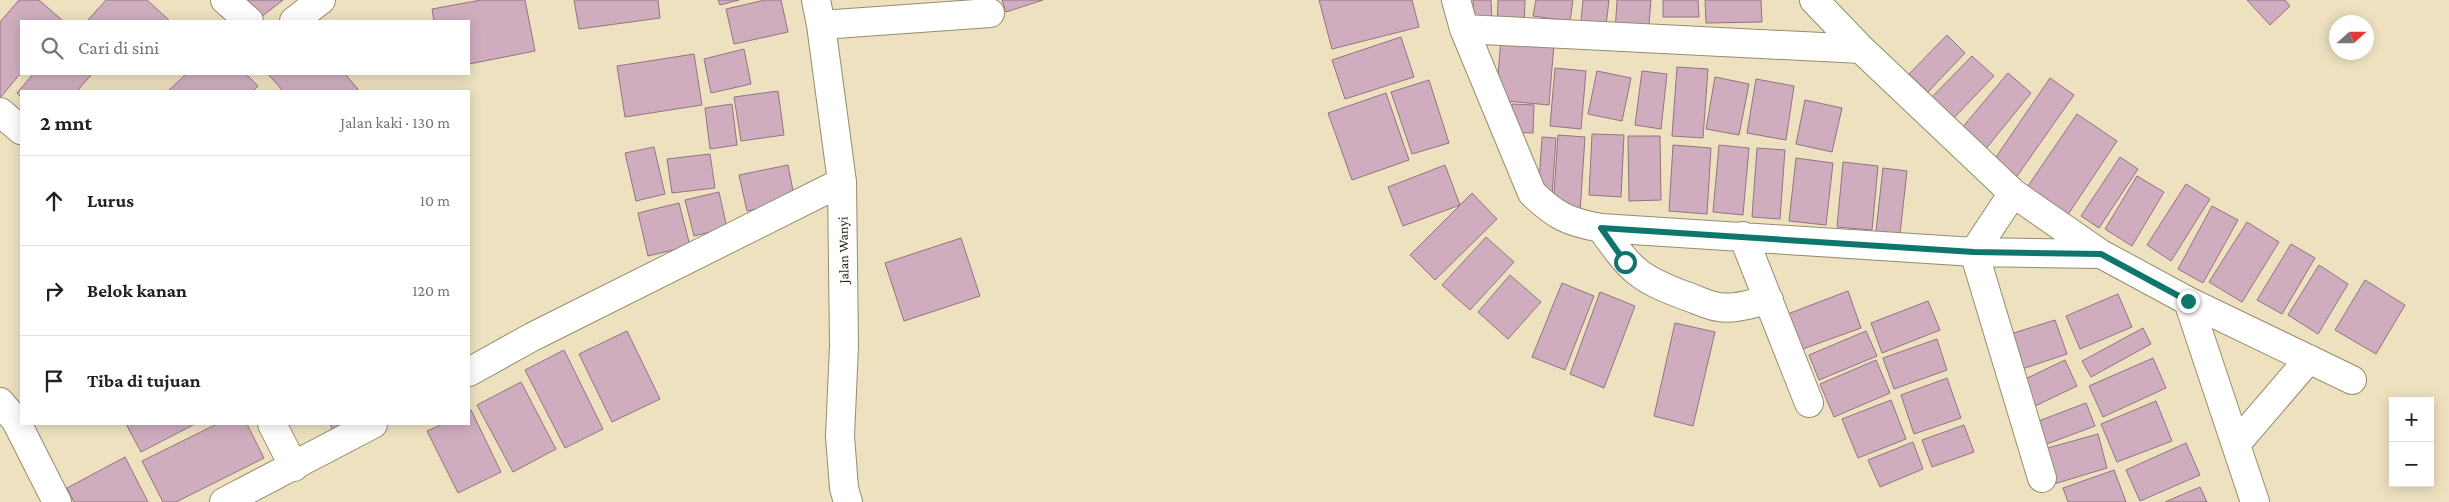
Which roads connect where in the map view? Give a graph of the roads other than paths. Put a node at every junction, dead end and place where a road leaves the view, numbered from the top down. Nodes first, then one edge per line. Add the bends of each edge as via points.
1 (225, 0) edge
2 (320, 0) edge
3 (1456, 0) edge
4 (1814, 0) edge
5 (818, 12) edge
6 (990, 13) dead end
7 (248, 20) edge
8 (295, 20) edge
9 (1464, 28) junction
10 (1861, 49) junction
11 (0, 112) edge
12 (20, 129) edge
13 (842, 182) junction
14 (2013, 194) junction
15 (1601, 228) junction
16 (1743, 236) junction
17 (1974, 252) junction
18 (2101, 254) junction
19 (1768, 300) junction
20 (2188, 301) junction
21 (2309, 359) junction
22 (470, 371) edge
23 (2352, 380) dead end
24 (0, 402) edge
25 (1809, 403) dead end
26 (273, 425) edge
27 (371, 425) edge
28 (2237, 443) junction
29 (294, 467) junction
30 (2042, 478) dead end
31 (56, 502) edge
32 (224, 502) edge
33 (848, 502) edge
34 (2255, 502) edge

1 - 7 street
2 - 8 street
3 - 9 street
4 - 10 street
5 - 6 street
5 - 13 street, Jalan Wanyi
9 - 10 street
9 - 15 street via 1532,193 1551,212 1577,223
10 - 14 street
11 - 12 street
13 - 22 street via 532,337
13 - 33 street, Jalan Wanyi via 844,346 840,436
14 - 17 street
14 - 18 street
15 - 16 street
15 - 19 street via 1625,262 1655,285 1719,307
16 - 17 street
16 - 19 street
17 - 18 street
17 - 30 street
18 - 20 street
19 - 25 street
20 - 21 street
20 - 28 street
21 - 23 street
21 - 28 street
24 - 31 street via 16,421
26 - 29 street
27 - 29 street
28 - 34 street
29 - 32 street

